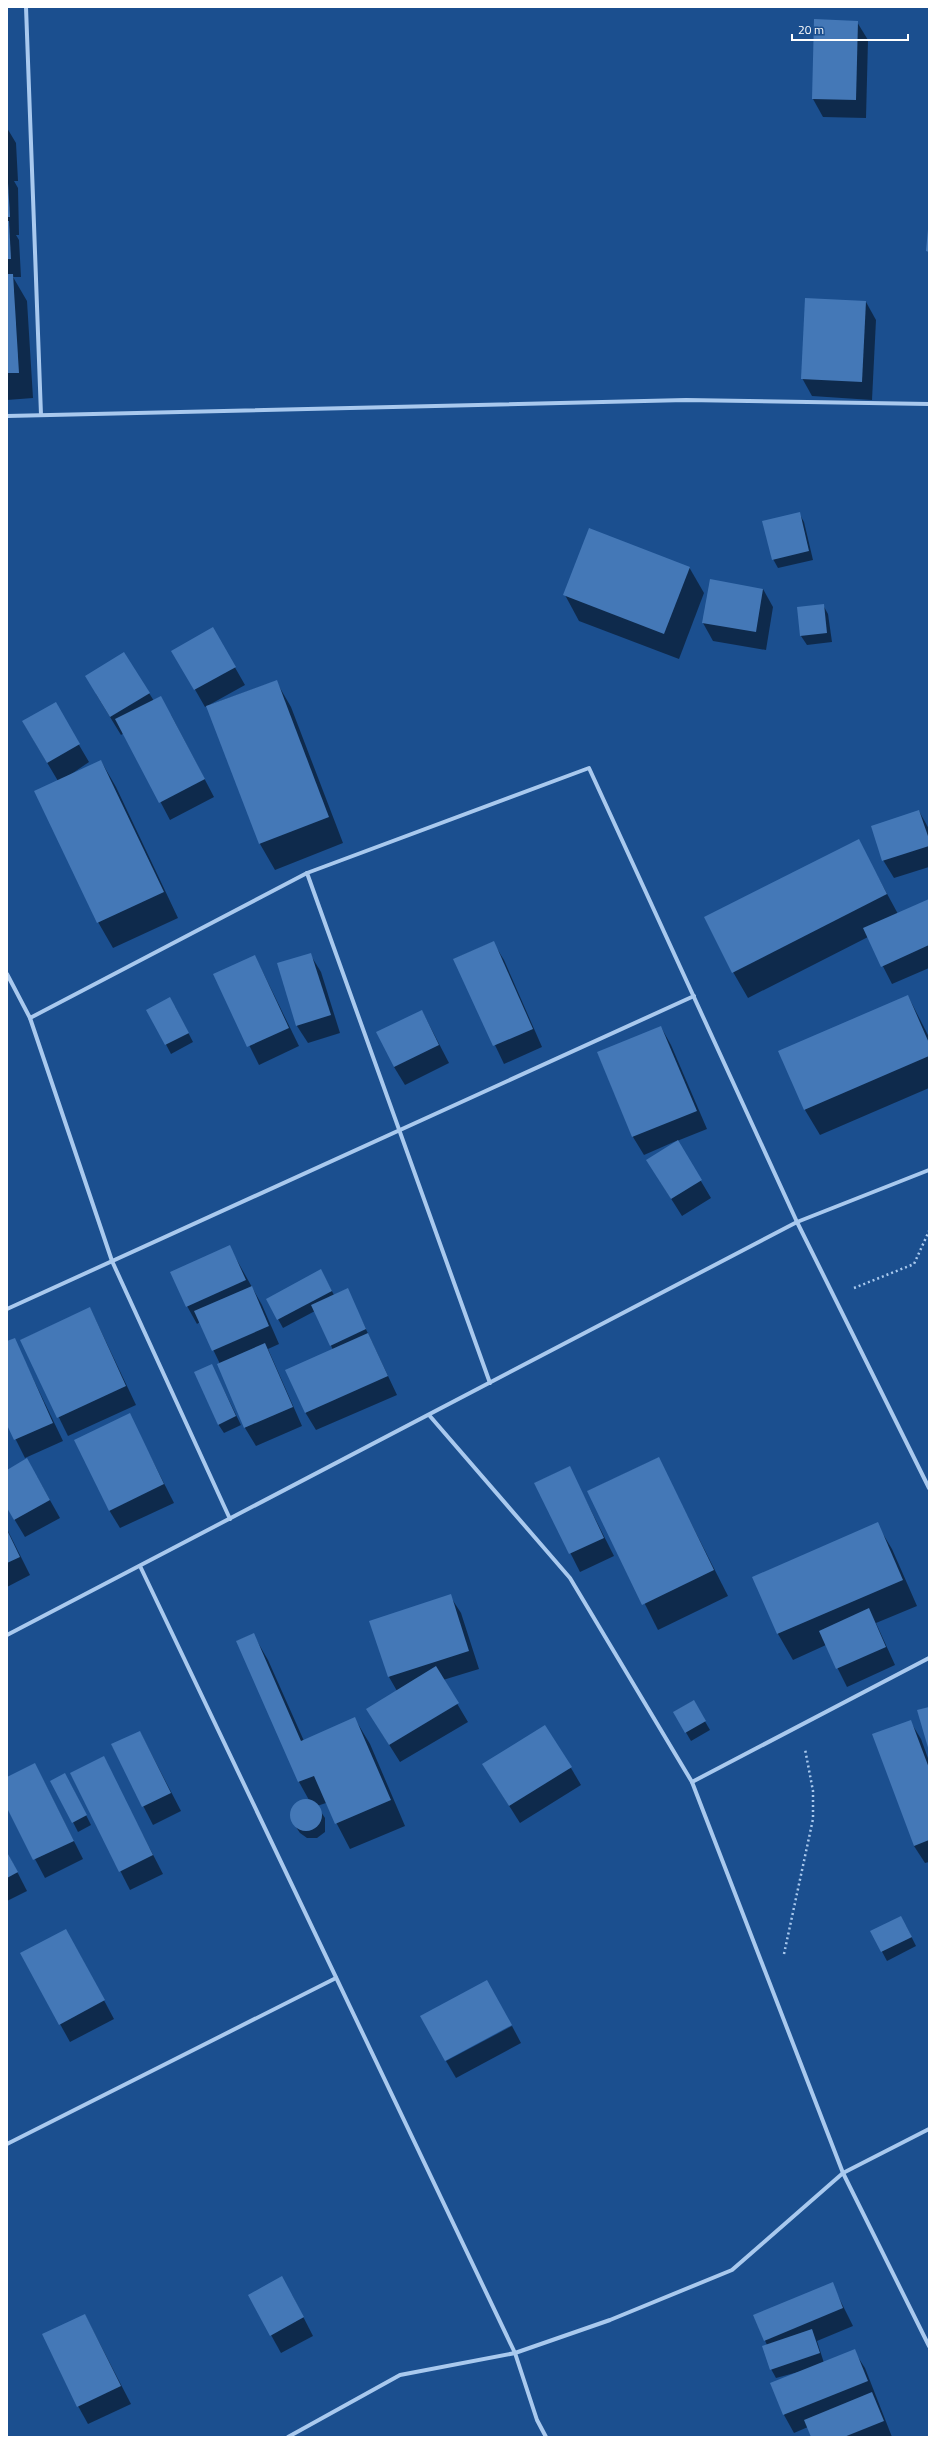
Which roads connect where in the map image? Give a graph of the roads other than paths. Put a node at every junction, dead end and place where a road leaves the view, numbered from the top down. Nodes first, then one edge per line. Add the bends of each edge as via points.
1 (26, 7) edge
2 (929, 404) edge
3 (41, 415) junction
4 (7, 416) edge
5 (307, 873) junction
6 (7, 974) edge
7 (694, 996) junction
8 (30, 1018) junction
9 (399, 1130) junction
10 (929, 1170) edge
11 (798, 1222) junction
12 (112, 1261) junction
13 (7, 1309) edge
14 (490, 1383) junction
15 (429, 1415) junction
16 (929, 1488) edge
17 (230, 1519) junction
18 (140, 1566) junction
19 (7, 1635) edge
20 (929, 1658) edge
21 (692, 1782) junction
22 (336, 1978) junction
23 (929, 2129) edge
24 (7, 2144) edge
25 (844, 2173) junction
26 (929, 2346) edge
27 (515, 2353) junction
28 (288, 2437) edge
29 (546, 2437) edge

1 - 3 street
2 - 3 street via 686,400
3 - 4 street
5 - 7 street via 589,768
5 - 8 street
5 - 9 street
6 - 8 street
7 - 9 street
7 - 11 street
8 - 12 street
9 - 12 street
9 - 14 street
10 - 11 street
11 - 14 street
11 - 16 street
12 - 13 street
12 - 17 street
14 - 15 street
15 - 17 street
15 - 21 street via 570,1578
17 - 18 street
18 - 19 street
18 - 22 street
20 - 21 street
21 - 25 street
22 - 24 street
22 - 27 street
23 - 25 street
25 - 26 street
25 - 27 street via 732,2270 610,2320
27 - 28 street via 400,2375
27 - 29 street via 537,2420

